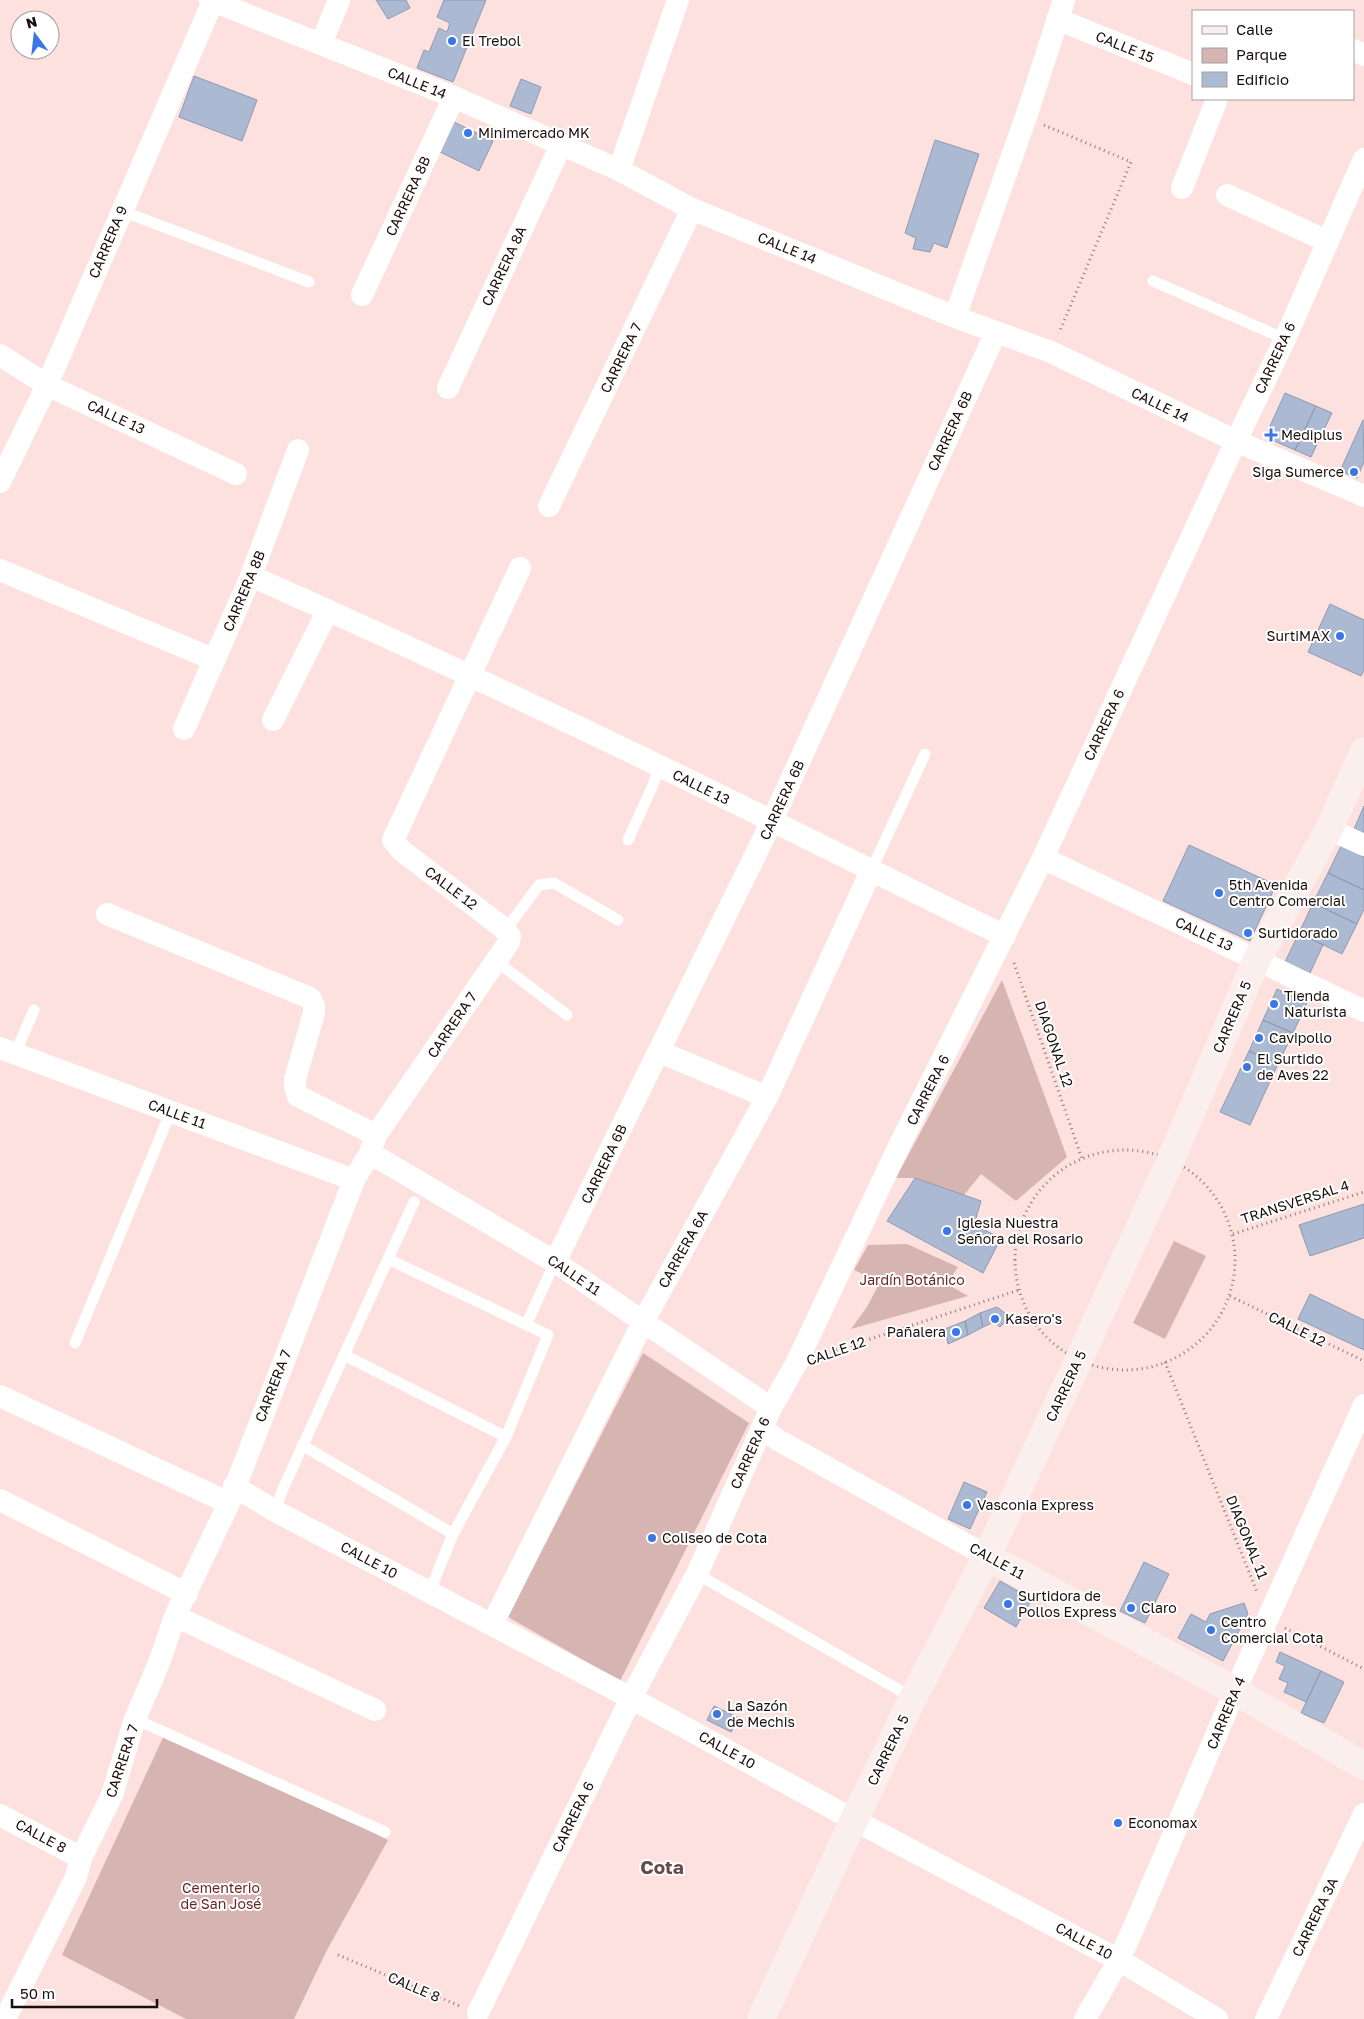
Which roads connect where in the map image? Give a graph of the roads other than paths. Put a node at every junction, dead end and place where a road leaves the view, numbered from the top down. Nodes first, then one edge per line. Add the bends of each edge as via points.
1 (339, 0) edge
2 (678, 0) edge
3 (212, 1) edge
4 (1060, 10) edge
5 (322, 44) junction
6 (1192, 74) edge
7 (454, 98) junction
8 (1217, 100) edge
9 (561, 145) junction
10 (1364, 159) edge
11 (619, 170) junction
12 (1182, 188) dead end
13 (1227, 195) dead end
14 (692, 209) junction
15 (122, 211) junction
16 (1327, 241) junction
17 (1153, 281) dead end
18 (309, 282) dead end
19 (362, 295) dead end
20 (955, 317) junction
21 (996, 332) junction
22 (1285, 339) junction
23 (0, 355) edge
24 (47, 385) junction
25 (448, 388) dead end
26 (1236, 441) junction
27 (298, 450) dead end
28 (236, 474) dead end
29 (0, 482) edge
30 (1364, 496) edge
31 (549, 506) dead end
32 (520, 568) dead end
33 (0, 570) edge
34 (251, 576) junction
35 (328, 610) junction
36 (215, 660) junction
37 (469, 675) junction
38 (273, 720) dead end
39 (184, 729) dead end
40 (1364, 751) edge
41 (925, 754) dead end
42 (659, 767) junction
43 (772, 821) junction
44 (1329, 829) junction
45 (628, 840) dead end
46 (1364, 845) edge
47 (1043, 858) junction
48 (871, 871) junction
49 (108, 914) dead end
50 (618, 920) dead end
51 (507, 934) junction
52 (1005, 936) junction
53 (1257, 959) junction
54 (496, 961) junction
55 (34, 1010) dead end
56 (1364, 1011) edge
57 (567, 1015) dead end
58 (8, 1051) edge
59 (660, 1052) junction
60 (767, 1097) junction
61 (170, 1111) junction
62 (373, 1144) junction
63 (354, 1180) junction
64 (414, 1202) dead end
65 (388, 1259) junction
66 (556, 1262) junction
67 (643, 1322) junction
68 (526, 1325) junction
69 (75, 1343) dead end
70 (344, 1355) junction
71 (0, 1396) edge
72 (1364, 1406) edge
73 (771, 1408) junction
74 (762, 1428) junction
75 (506, 1437) junction
76 (302, 1446) junction
77 (231, 1495) junction
78 (0, 1500) edge
79 (275, 1510) junction
80 (453, 1534) junction
81 (987, 1556) junction
82 (697, 1574) junction
83 (426, 1590) junction
84 (186, 1594) junction
85 (175, 1616) junction
86 (492, 1625) junction
87 (1235, 1691) junction
88 (631, 1698) junction
89 (913, 1698) junction
90 (375, 1710) dead end
91 (135, 1719) junction
92 (1364, 1766) edge
93 (1364, 1814) edge
94 (0, 1815) edge
95 (854, 1820) junction
96 (385, 1832) dead end
97 (82, 1858) junction
98 (1119, 1960) junction
99 (478, 2013) road end
100 (765, 2018) edge
101 (5, 2019) edge
102 (1085, 2019) edge
103 (1217, 2019) edge
104 (1266, 2019) edge

1 - 5 street
2 - 11 street
3 - 5 street, CALLE 14
3 - 15 street, CARRERA 9
4 - 6 street, CALLE 15
4 - 20 street
5 - 7 street, CALLE 14
7 - 9 street, CALLE 14
7 - 19 street, CARRERA 8B
8 - 12 street
9 - 11 street, CALLE 14
9 - 25 street, CARRERA 8A
10 - 16 street, CARRERA 6
11 - 14 street, CALLE 14
13 - 16 street
14 - 20 street, CALLE 14
14 - 31 street, CARRERA 7
15 - 18 lane
15 - 24 street, CARRERA 9
16 - 22 street, CARRERA 6
17 - 22 lane
20 - 21 street, CALLE 14
21 - 26 street, CALLE 14 via 1051,352
21 - 43 street, CARRERA 6B
22 - 26 street, CARRERA 6
23 - 24 street, CALLE 13
24 - 28 street, CALLE 13
24 - 29 street, CARRERA 9
26 - 30 street, CALLE 14
26 - 47 street, CARRERA 6
27 - 34 street, CARRERA 8B
32 - 37 street
33 - 36 street
34 - 35 street, CALLE 13
34 - 36 street, CARRERA 8B
35 - 37 street, CALLE 13
35 - 38 street
36 - 39 street, CARRERA 8B
37 - 42 street, CALLE 13
37 - 51 street, CALLE 12 via 393,840 402,851
40 - 44 main road, CARRERA 5
41 - 48 lane
42 - 43 street, CALLE 13
42 - 45 lane
43 - 48 street, CALLE 13
43 - 59 street, CARRERA 6B
44 - 46 street
44 - 53 main road, CARRERA 5
47 - 52 street, CARRERA 6
47 - 53 street, CALLE 13
48 - 52 street, CALLE 13
48 - 60 street, CARRERA 6A
49 - 62 street, CALLE 11 via 310,998 314,1014 295,1079 298,1096
50 - 51 lane via 554,883 540,885
51 - 54 street, CARRERA 7 via 509,942
52 - 73 street, CARRERA 6 via 899,1146 796,1364
53 - 56 street, CALLE 13
53 - 81 main road, CARRERA 5 via 1171,1159
54 - 57 lane
54 - 62 street, CARRERA 7
55 - 58 lane
58 - 61 street, CALLE 11
59 - 60 street
59 - 66 street, CARRERA 6B
60 - 67 street, CARRERA 6A
61 - 63 street, CALLE 11
61 - 69 lane
62 - 63 street, CARRERA 7
62 - 66 street, CALLE 11
63 - 77 street, CARRERA 7
64 - 65 lane
65 - 68 lane
65 - 70 lane
66 - 67 street, CALLE 11
66 - 68 lane
67 - 73 street, CALLE 11
67 - 86 street, CARRERA 6A
68 - 75 lane via 548,1335
70 - 75 lane
70 - 76 lane
71 - 77 street, CALLE 10
72 - 87 street, CARRERA 4
73 - 74 street, CARRERA 6
74 - 81 street, CALLE 11 via 778,1440
74 - 82 street, CARRERA 6
75 - 80 lane
76 - 79 lane
76 - 80 lane
77 - 79 street, CALLE 10
77 - 84 street, CARRERA 7
78 - 84 street
79 - 83 street, CALLE 10
80 - 83 lane via 434,1581
81 - 87 main road, CALLE 11
81 - 89 main road, CARRERA 5
82 - 88 street, CARRERA 6
82 - 89 lane
83 - 86 street, CALLE 10
84 - 85 street, CARRERA 7
85 - 90 street
85 - 91 street, CARRERA 7
86 - 88 street, CALLE 10
87 - 92 main road, CALLE 11
87 - 98 street, CARRERA 4
88 - 95 street, CALLE 10
88 - 99 street, CARRERA 6
89 - 95 main road, CARRERA 5
91 - 96 lane
91 - 97 street, CARRERA 7 via 112,1795
93 - 104 street, CARRERA 3A
94 - 97 street, CALLE 8
95 - 98 street, CALLE 10
95 - 100 main road, CARRERA 5
97 - 101 street, CARRERA 7 via 76,1877
98 - 102 street, CARRERA 4
98 - 103 street, CALLE 10

